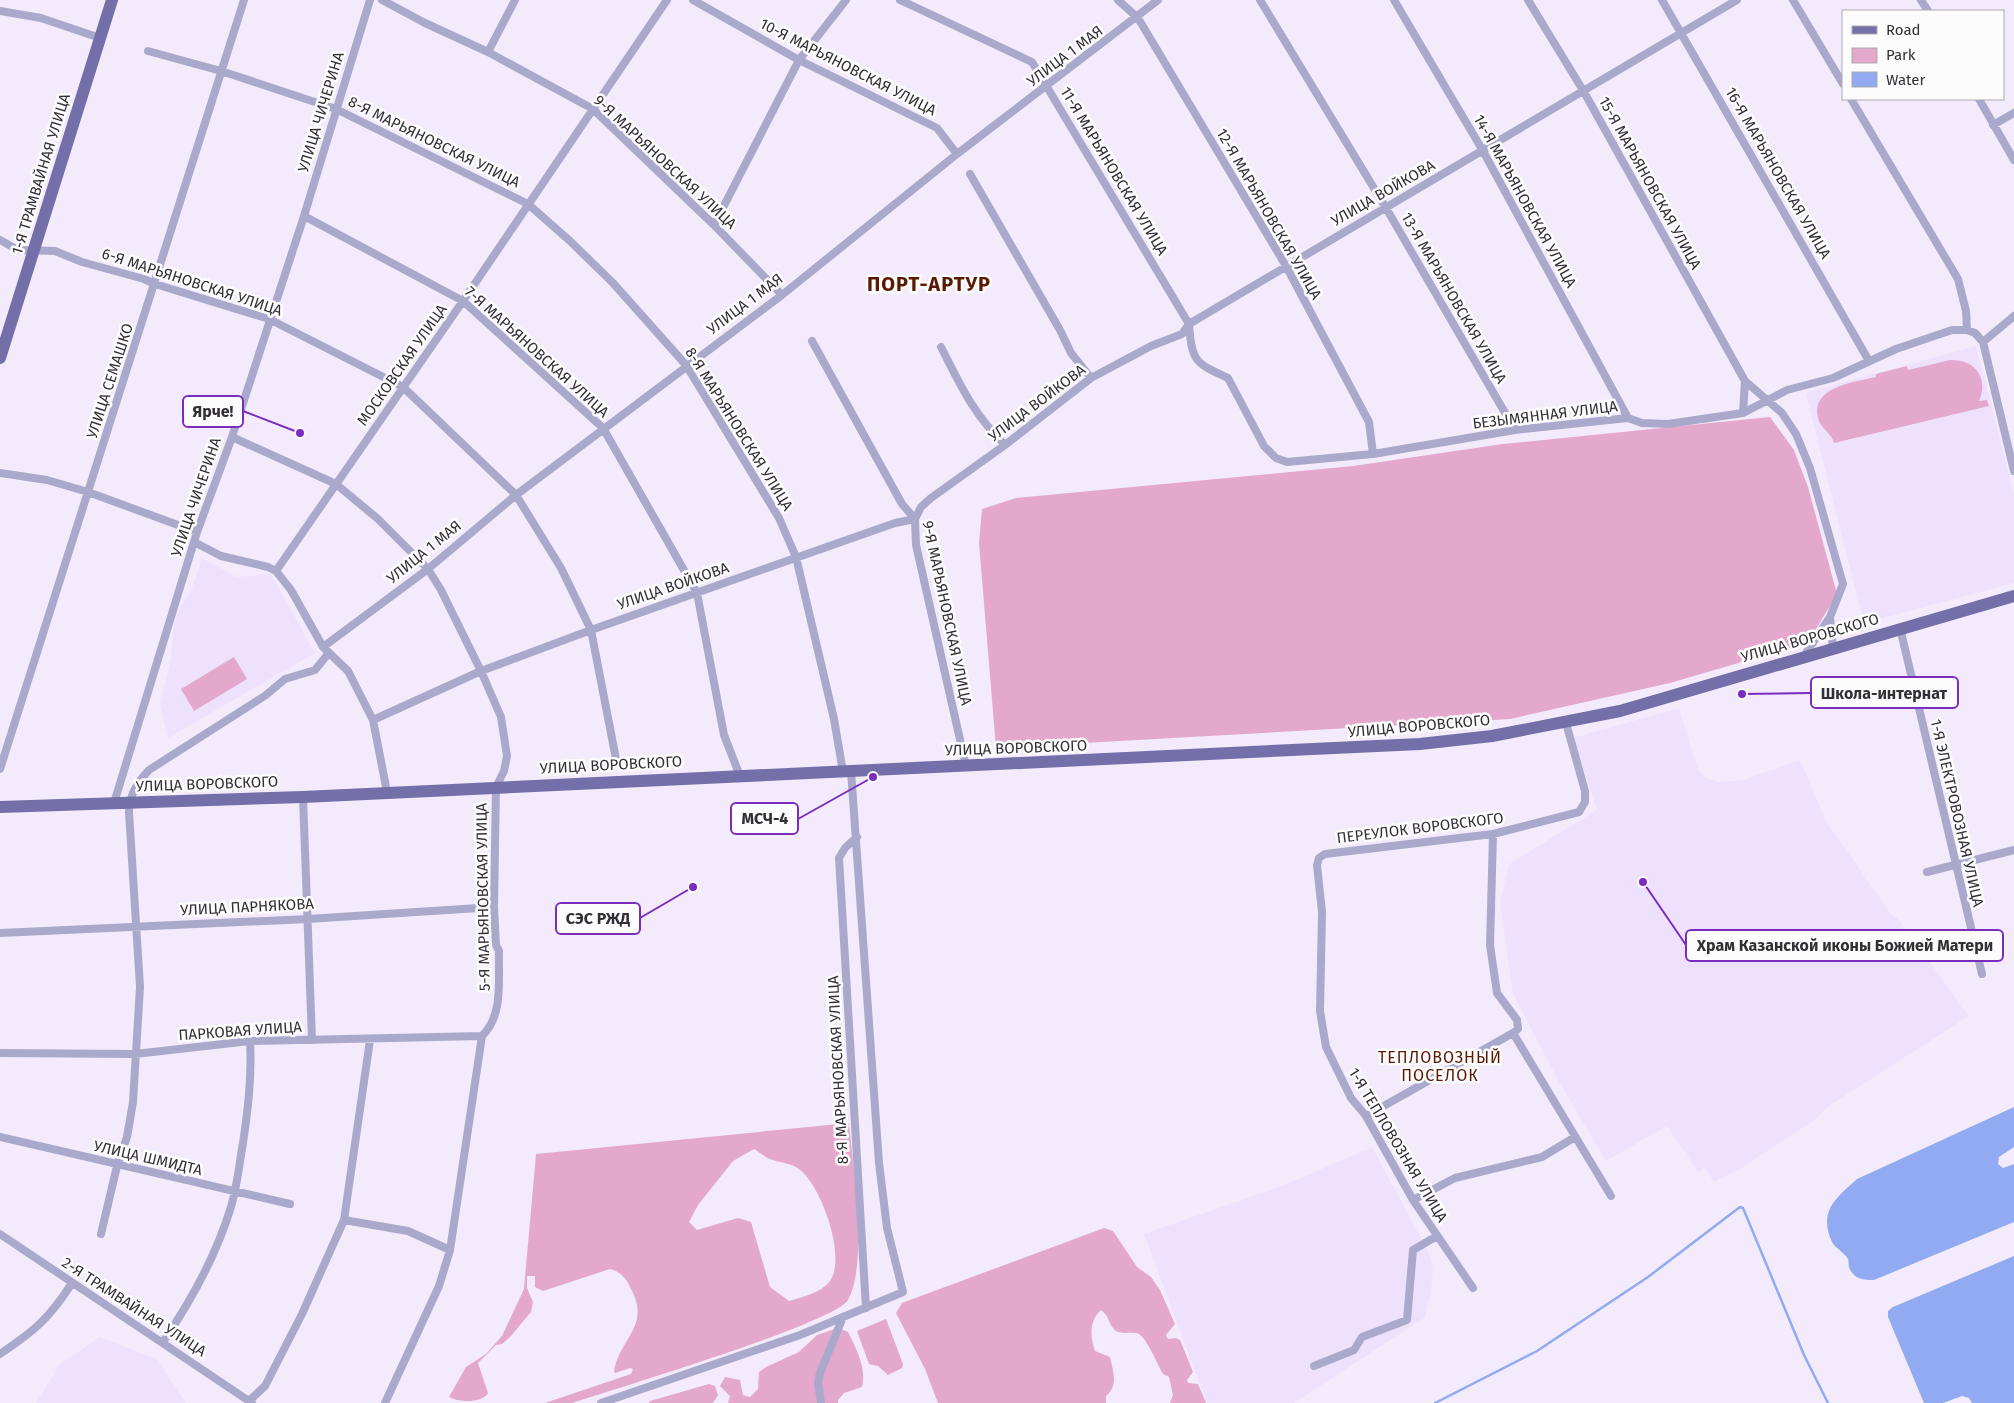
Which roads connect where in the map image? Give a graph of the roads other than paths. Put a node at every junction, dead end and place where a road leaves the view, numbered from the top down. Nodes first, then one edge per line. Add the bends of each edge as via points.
1 (112, 0) edge
2 (244, 0) edge
3 (370, 0) edge
4 (382, 0) edge
5 (515, 0) edge
6 (667, 0) edge
7 (692, 0) edge
8 (846, 0) edge
9 (900, 0) edge
10 (1118, 0) edge
11 (1158, 0) edge
12 (1260, 0) edge
13 (1394, 0) edge
14 (1528, 0) edge
15 (1662, 0) edge
16 (1737, 0) edge
17 (1793, 0) edge
18 (0, 11) edge
19 (1138, 18) junction
20 (1682, 33) junction
21 (100, 38) junction
22 (148, 51) dead end
23 (488, 52) junction
24 (799, 60) junction
25 (221, 71) junction
26 (1842, 82) edge
27 (1048, 86) junction
28 (1584, 92) junction
29 (1852, 100) edge
30 (1980, 100) edge
31 (336, 109) junction
32 (593, 109) junction
33 (2014, 113) edge
34 (1993, 125) junction
35 (1483, 151) junction
36 (957, 154) junction
37 (2014, 160) edge
38 (970, 174) dead end
39 (528, 204) junction
40 (1386, 208) junction
41 (304, 216) junction
42 (714, 225) junction
43 (0, 240) edge
44 (34, 249) junction
45 (1286, 266) junction
46 (155, 284) junction
47 (782, 295) junction
48 (463, 301) junction
49 (2014, 316) edge
50 (269, 319) junction
51 (1189, 324) junction
52 (1967, 330) junction
53 (1175, 338) junction
54 (812, 340) dead end
55 (1983, 342) junction
56 (1191, 346) junction
57 (941, 348) dead end
58 (0, 358) edge
59 (1869, 361) junction
60 (686, 365) junction
61 (1091, 378) junction
62 (1744, 381) junction
63 (403, 387) junction
64 (1767, 400) junction
65 (1743, 413) junction
66 (1628, 418) junction
67 (603, 428) junction
68 (1515, 430) junction
69 (232, 437) junction
70 (1005, 445) junction
71 (1264, 446) joint
72 (1373, 454) junction
73 (2014, 471) edge
74 (0, 473) edge
75 (336, 484) junction
76 (88, 492) junction
77 (516, 495) junction
78 (915, 519) junction
79 (197, 532) junction
80 (194, 542) junction
81 (796, 557) junction
82 (428, 569) junction
83 (276, 571) junction
84 (697, 593) junction
85 (2014, 596) edge
86 (1830, 617) junction
87 (1900, 628) junction
88 (590, 630) junction
89 (1833, 648) junction
90 (326, 650) junction
91 (1804, 656) junction
92 (482, 671) junction
93 (373, 720) junction
94 (1566, 723) junction
95 (616, 759) dead end
96 (966, 766) junction
97 (0, 769) edge
98 (847, 771) junction
99 (740, 776) junction
100 (496, 787) junction
101 (387, 792) junction
102 (302, 797) junction
103 (114, 803) junction
104 (129, 803) junction
105 (0, 807) edge
106 (1493, 834) junction
107 (856, 837) junction
108 (2014, 850) edge
109 (1319, 858) joint
110 (1954, 865) junction
111 (1927, 872) dead end
112 (494, 906) junction
113 (308, 918) junction
114 (136, 926) junction
115 (0, 933) edge
116 (1982, 974) dead end
117 (1513, 1033) junction
118 (482, 1036) junction
119 (312, 1040) junction
120 (370, 1040) junction
121 (250, 1041) junction
122 (0, 1053) edge
123 (135, 1054) junction
124 (1366, 1116) junction
125 (0, 1137) edge
126 (1575, 1138) junction
127 (118, 1166) junction
128 (234, 1191) junction
129 (1611, 1196) dead end
130 (1413, 1200) junction
131 (290, 1204) dead end
132 (344, 1220) junction
133 (0, 1234) edge
134 (101, 1234) dead end
135 (1437, 1236) junction
136 (450, 1250) junction
137 (72, 1283) junction
138 (1473, 1288) dead end
139 (866, 1308) junction
140 (843, 1317) junction
141 (163, 1342) junction
142 (0, 1354) edge
143 (1314, 1366) dead end
144 (251, 1402) edge
145 (385, 1403) edge
146 (601, 1403) edge
147 (821, 1403) edge

1 - 21 main road, 1-Я ТРАМВАЙНАЯ УЛИЦА
2 - 25 street, УЛИЦА СЕМАШКО
3 - 31 street, УЛИЦА ЧИЧЕРИНА
4 - 23 street, 9-Я МАРЬЯНОВСКАЯ УЛИЦА
5 - 23 street
6 - 32 street, МОСКОВСКАЯ УЛИЦА
7 - 24 street, 10-Я МАРЬЯНОВСКАЯ УЛИЦА
8 - 24 street
9 - 27 street, 11-Я МАРЬЯНОВСКАЯ УЛИЦА via 1032,62
10 - 19 street, 12-Я МАРЬЯНОВСКАЯ УЛИЦА
11 - 19 street, УЛИЦА 1 МАЯ
12 - 40 street, 13-Я МАРЬЯНОВСКАЯ УЛИЦА
13 - 35 street, 14-Я МАРЬЯНОВСКАЯ УЛИЦА
14 - 28 street, 15-Я МАРЬЯНОВСКАЯ УЛИЦА
15 - 20 street, 16-Я МАРЬЯНОВСКАЯ УЛИЦА
16 - 20 street, УЛИЦА ВОЙКОВА
17 - 26 street
18 - 21 street via 41,18
19 - 27 street, УЛИЦА 1 МАЯ
19 - 45 street, 12-Я МАРЬЯНОВСКАЯ УЛИЦА
20 - 28 street, УЛИЦА ВОЙКОВА
20 - 59 street, 16-Я МАРЬЯНОВСКАЯ УЛИЦА
21 - 44 main road, 1-Я ТРАМВАЙНАЯ УЛИЦА
22 - 25 street, 8-Я МАРЬЯНОВСКАЯ УЛИЦА
23 - 32 street, 9-Я МАРЬЯНОВСКАЯ УЛИЦА
24 - 36 street, 10-Я МАРЬЯНОВСКАЯ УЛИЦА via 937,128
24 - 42 street
25 - 31 street, 8-Я МАРЬЯНОВСКАЯ УЛИЦА
25 - 46 street, УЛИЦА СЕМАШКО
27 - 36 street, УЛИЦА 1 МАЯ
27 - 51 street, 11-Я МАРЬЯНОВСКАЯ УЛИЦА
28 - 35 street, УЛИЦА ВОЙКОВА
28 - 62 street, 15-Я МАРЬЯНОВСКАЯ УЛИЦА
29 - 52 street via 1958,279
30 - 34 street
31 - 39 street, 8-Я МАРЬЯНОВСКАЯ УЛИЦА
31 - 41 street, УЛИЦА ЧИЧЕРИНА
32 - 39 street, МОСКОВСКАЯ УЛИЦА
32 - 42 street, 9-Я МАРЬЯНОВСКАЯ УЛИЦА
33 - 34 street
34 - 37 street
35 - 40 street, УЛИЦА ВОЙКОВА
35 - 66 street, 14-Я МАРЬЯНОВСКАЯ УЛИЦА
36 - 47 street, УЛИЦА 1 МАЯ
38 - 61 street via 1071,353
39 - 48 street, МОСКОВСКАЯ УЛИЦА
39 - 60 street, 8-Я МАРЬЯНОВСКАЯ УЛИЦА via 613,283
40 - 45 street, УЛИЦА ВОЙКОВА
40 - 68 street, 13-Я МАРЬЯНОВСКАЯ УЛИЦА
41 - 48 street, 7-Я МАРЬЯНОВСКАЯ УЛИЦА
41 - 50 street, УЛИЦА ЧИЧЕРИНА
42 - 47 street, 9-Я МАРЬЯНОВСКАЯ УЛИЦА
43 - 44 street, 6-Я МАРЬЯНОВСКАЯ УЛИЦА via 18,250
44 - 46 street, 6-Я МАРЬЯНОВСКАЯ УЛИЦА via 55,251
44 - 58 main road, 1-Я ТРАМВАЙНАЯ УЛИЦА
45 - 51 street, УЛИЦА ВОЙКОВА
45 - 72 street, 12-Я МАРЬЯНОВСКАЯ УЛИЦА via 1369,422
46 - 50 street, 6-Я МАРЬЯНОВСКАЯ УЛИЦА
46 - 76 street, УЛИЦА СЕМАШКО
47 - 60 street, УЛИЦА 1 МАЯ
48 - 63 street, МОСКОВСКАЯ УЛИЦА
48 - 67 street, 7-Я МАРЬЯНОВСКАЯ УЛИЦА
49 - 55 street
50 - 63 street, 6-Я МАРЬЯНОВСКАЯ УЛИЦА
50 - 69 street, УЛИЦА ЧИЧЕРИНА
51 - 53 street, УЛИЦА ВОЙКОВА
51 - 56 street, 11-Я МАРЬЯНОВСКАЯ УЛИЦА
52 - 55 street
52 - 59 street, БЕЗЫМЯННАЯ УЛИЦА via 1952,330
53 - 56 street
53 - 61 street, УЛИЦА ВОЙКОВА via 1151,346
54 - 78 street, 9-Я МАРЬЯНОВСКАЯ УЛИЦА via 902,504
55 - 73 street
56 - 71 street, 11-Я МАРЬЯНОВСКАЯ УЛИЦА via 1201,365 1228,378
57 - 70 street via 973,410
59 - 64 street, БЕЗЫМЯННАЯ УЛИЦА via 1833,378 1787,390
60 - 67 street, УЛИЦА 1 МАЯ
60 - 81 street, 8-Я МАРЬЯНОВСКАЯ УЛИЦА via 779,518
61 - 70 street, УЛИЦА ВОЙКОВА
62 - 64 street, 15-Я МАРЬЯНОВСКАЯ УЛИЦА
62 - 65 street
63 - 75 street, МОСКОВСКАЯ УЛИЦА
63 - 77 street, 6-Я МАРЬЯНОВСКАЯ УЛИЦА
64 - 65 street, БЕЗЫМЯННАЯ УЛИЦА
64 - 86 street, 15-Я МАРЬЯНОВСКАЯ УЛИЦА via 1782,413 1796,434 1813,476 1843,584
65 - 66 street, БЕЗЫМЯННАЯ УЛИЦА via 1668,424 1642,423
66 - 68 street, БЕЗЫМЯННАЯ УЛИЦА
67 - 77 street, УЛИЦА 1 МАЯ
67 - 84 street, 7-Я МАРЬЯНОВСКАЯ УЛИЦА
68 - 72 street, БЕЗЫМЯННАЯ УЛИЦА
69 - 75 street, 5-Я МАРЬЯНОВСКАЯ УЛИЦА
69 - 79 street, УЛИЦА ЧИЧЕРИНА
70 - 78 street, УЛИЦА ВОЙКОВА via 921,506
71 - 72 street, БЕЗЫМЯННАЯ УЛИЦА via 1276,458 1287,462
74 - 76 street via 46,480
75 - 82 street, 5-Я МАРЬЯНОВСКАЯ УЛИЦА via 378,519
75 - 83 street, МОСКОВСКАЯ УЛИЦА
76 - 79 street
76 - 97 street, УЛИЦА СЕМАШКО
77 - 82 street, УЛИЦА 1 МАЯ
77 - 88 street, 6-Я МАРЬЯНОВСКАЯ УЛИЦА via 562,568
78 - 81 street, УЛИЦА ВОЙКОВА
78 - 96 street, 9-Я МАРЬЯНОВСКАЯ УЛИЦА via 916,545
79 - 80 street, УЛИЦА ЧИЧЕРИНА
80 - 83 street via 222,556
80 - 103 street, УЛИЦА ЧИЧЕРИНА
81 - 84 street, УЛИЦА ВОЙКОВА
81 - 98 street, 8-Я МАРЬЯНОВСКАЯ УЛИЦА
82 - 90 street, УЛИЦА 1 МАЯ
82 - 92 street, 5-Я МАРЬЯНОВСКАЯ УЛИЦА
83 - 90 street via 291,590
84 - 88 street, УЛИЦА ВОЙКОВА
84 - 99 street, 7-Я МАРЬЯНОВСКАЯ УЛИЦА via 724,735
85 - 87 main road, УЛИЦА ВОРОВСКОГО
86 - 89 street
86 - 91 street
87 - 89 main road, УЛИЦА ВОРОВСКОГО
87 - 110 street, 1-Я ЭЛЕКТРОВОЗНАЯ УЛИЦА via 1947,822
88 - 92 street, УЛИЦА ВОЙКОВА
88 - 95 street, 6-Я МАРЬЯНОВСКАЯ УЛИЦА
89 - 91 main road, УЛИЦА ВОРОВСКОГО
90 - 93 street via 348,670
90 - 104 street, УЛИЦА 1 МАЯ via 315,670 285,679 266,695 149,770 140,779
91 - 94 main road, УЛИЦА ВОРОВСКОГО via 1651,703
92 - 93 street, УЛИЦА ВОЙКОВА
92 - 100 street, 5-Я МАРЬЯНОВСКАЯ УЛИЦА via 500,717 507,756
93 - 101 street
94 - 96 main road, УЛИЦА ВОРОВСКОГО via 1420,744
94 - 106 street, ПЕРЕУЛОК ВОРОВСКОГО via 1585,792 1583,808 1572,815
96 - 98 main road, УЛИЦА ВОРОВСКОГО
98 - 99 main road, УЛИЦА ВОРОВСКОГО
98 - 107 street, 8-Я МАРЬЯНОВСКАЯ УЛИЦА
99 - 100 main road, УЛИЦА ВОРОВСКОГО
100 - 101 main road, УЛИЦА ВОРОВСКОГО
100 - 112 street, 5-Я МАРЬЯНОВСКАЯ УЛИЦА
101 - 102 main road, УЛИЦА ВОРОВСКОГО
102 - 104 main road, УЛИЦА ВОРОВСКОГО
102 - 113 street
103 - 104 main road, УЛИЦА ВОРОВСКОГО
103 - 105 main road, УЛИЦА ВОРОВСКОГО
104 - 114 street
106 - 109 street, ПЕРЕУЛОК ВОРОВСКОГО via 1325,854
106 - 117 street via 1490,945 1498,992 1519,1025
107 - 139 street, 8-Я МАРЬЯНОВСКАЯ УЛИЦА via 839,858
107 - 139 street, 8-Я МАРЬЯНОВСКАЯ УЛИЦА via 879,1163 887,1228 903,1292
108 - 110 street
109 - 124 street, 1-Я ТЕПЛОВОЗНАЯ УЛИЦА via 1322,1030 1326,1047 1351,1098
110 - 111 street
110 - 116 street, 1-Я ЭЛЕКТРОВОЗНАЯ УЛИЦА
112 - 113 street, УЛИЦА ПАРНЯКОВА
112 - 118 street, 5-Я МАРЬЯНОВСКАЯ УЛИЦА via 499,951 497,1012 491,1027
113 - 114 street, УЛИЦА ПАРНЯКОВА
113 - 119 street
114 - 115 street, УЛИЦА ПАРНЯКОВА
114 - 123 street via 140,987
117 - 124 street
117 - 126 street
118 - 120 street, ПАРКОВАЯ УЛИЦА
118 - 136 street, 5-Я МАРЬЯНОВСКАЯ УЛИЦА
119 - 120 street, ПАРКОВАЯ УЛИЦА
119 - 121 street, ПАРКОВАЯ УЛИЦА
120 - 132 street
121 - 123 street, ПАРКОВАЯ УЛИЦА
121 - 128 street via 250,1095
122 - 123 street, ПАРКОВАЯ УЛИЦА
123 - 127 street via 133,1102
124 - 130 street, 1-Я ТЕПЛОВОЗНАЯ УЛИЦА
125 - 127 street, УЛИЦА ШМИДТА
126 - 129 street
126 - 130 street via 1542,1157 1455,1178
127 - 128 street, УЛИЦА ШМИДТА
127 - 134 street
128 - 131 street, УЛИЦА ШМИДТА
128 - 141 street via 214,1252 190,1302
130 - 135 street, 1-Я ТЕПЛОВОЗНАЯ УЛИЦА
132 - 136 street via 408,1231
132 - 144 street via 302,1314 265,1386
133 - 137 street, 2-Я ТРАМВАЙНАЯ УЛИЦА
135 - 138 street, 1-Я ТЕПЛОВОЗНАЯ УЛИЦА
135 - 143 street via 1413,1250 1407,1320 1362,1337 1354,1350
136 - 145 street, 5-Я МАРЬЯНОВСКАЯ УЛИЦА via 439,1286
137 - 141 street, 2-Я ТРАМВАЙНАЯ УЛИЦА
137 - 142 street via 35,1330
139 - 140 street
140 - 146 street via 800,1335
140 - 147 street via 820,1373
141 - 144 street, 2-Я ТРАМВАЙНАЯ УЛИЦА

